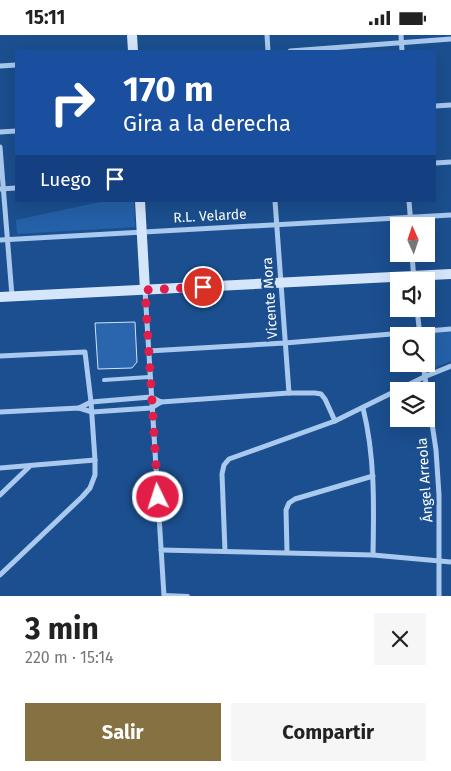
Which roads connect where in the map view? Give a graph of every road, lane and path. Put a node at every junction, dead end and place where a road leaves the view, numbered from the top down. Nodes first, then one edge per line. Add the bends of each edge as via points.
1 (132, 35) edge
2 (267, 35) edge
3 (401, 35) edge
4 (451, 39) edge
5 (402, 42) junction
6 (133, 50) edge
7 (268, 50) edge
8 (302, 50) edge
9 (402, 50) edge
10 (15, 65) edge
11 (0, 66) edge
12 (451, 105) edge
13 (436, 107) edge
14 (15, 131) edge
15 (0, 132) edge
16 (0, 147) edge
17 (451, 162) edge
18 (436, 163) edge
19 (15, 188) edge
20 (1, 189) edge
21 (140, 202) edge
22 (275, 202) edge
23 (409, 202) edge
24 (451, 215) edge
25 (410, 217) joint
26 (390, 218) edge
27 (276, 224) junction
28 (142, 231) junction
29 (7, 239) junction
30 (0, 240) edge
31 (451, 274) edge
32 (435, 276) edge
33 (390, 280) edge
34 (281, 283) junction
35 (145, 290) junction
36 (0, 297) edge
37 (12, 297) junction
38 (451, 329) edge
39 (435, 332) edge
40 (390, 336) edge
41 (285, 343) junction
42 (148, 351) junction
43 (0, 356) edge
44 (451, 366) edge
45 (424, 372) edge
46 (149, 377) junction
47 (424, 377) junction
48 (104, 380) dead end
49 (290, 393) junction
50 (151, 397) junction
51 (91, 402) junction
52 (160, 402) junction
53 (363, 407) junction
54 (79, 408) junction
55 (151, 408) junction
56 (0, 412) edge
57 (92, 412) junction
58 (336, 421) junction
59 (95, 460) junction
60 (29, 467) junction
61 (0, 468) edge
62 (373, 476) junction
63 (0, 495) edge
64 (161, 550) junction
65 (225, 551) junction
66 (287, 552) junction
67 (373, 555) junction
68 (440, 562) junction
69 (451, 562) edge
70 (0, 575) edge
71 (164, 596) edge
72 (188, 596) edge
73 (439, 596) edge

1 - 6 street
2 - 7 street
3 - 5 street
4 - 5 street
5 - 8 street
5 - 9 street
10 - 11 street
12 - 13 street
14 - 15 street
16 - 20 street
17 - 18 street
19 - 20 street
20 - 29 street
21 - 28 street
22 - 27 street, Vicente Mora
23 - 25 street
24 - 25 street, R.L. Velarde
26 - 27 street, R.L. Velarde
27 - 28 street, R.L. Velarde
27 - 34 street, Vicente Mora
28 - 29 street, R.L. Velarde
28 - 35 street
29 - 30 street, R.L. Velarde
29 - 37 street
31 - 32 street
33 - 34 street
34 - 35 street
34 - 41 street, Vicente Mora
35 - 37 street
35 - 42 street
36 - 37 street
38 - 39 street
40 - 41 street
41 - 42 street
41 - 49 street, Vicente Mora
42 - 46 street
43 - 51 street via 85,352
44 - 47 street
45 - 47 street, Ángel Arreola
46 - 48 lane
46 - 50 street
47 - 53 street
47 - 68 street, Ángel Arreola via 436,450
49 - 52 street
49 - 58 street via 321,395
50 - 51 street
50 - 52 street
50 - 55 street
51 - 54 street
51 - 57 street
52 - 55 street
53 - 58 street
53 - 62 street
54 - 56 street
54 - 57 street
55 - 57 street
55 - 64 street
57 - 59 street
58 - 65 street via 229,459 222,474
59 - 60 street
59 - 70 street via 95,475 90,488
60 - 61 street
60 - 63 street
62 - 66 street via 289,503 286,510
62 - 67 street
64 - 65 street
64 - 71 street
65 - 66 street
66 - 67 street
67 - 68 street
68 - 69 street
68 - 73 street, Ángel Arreola
71 - 72 lane

